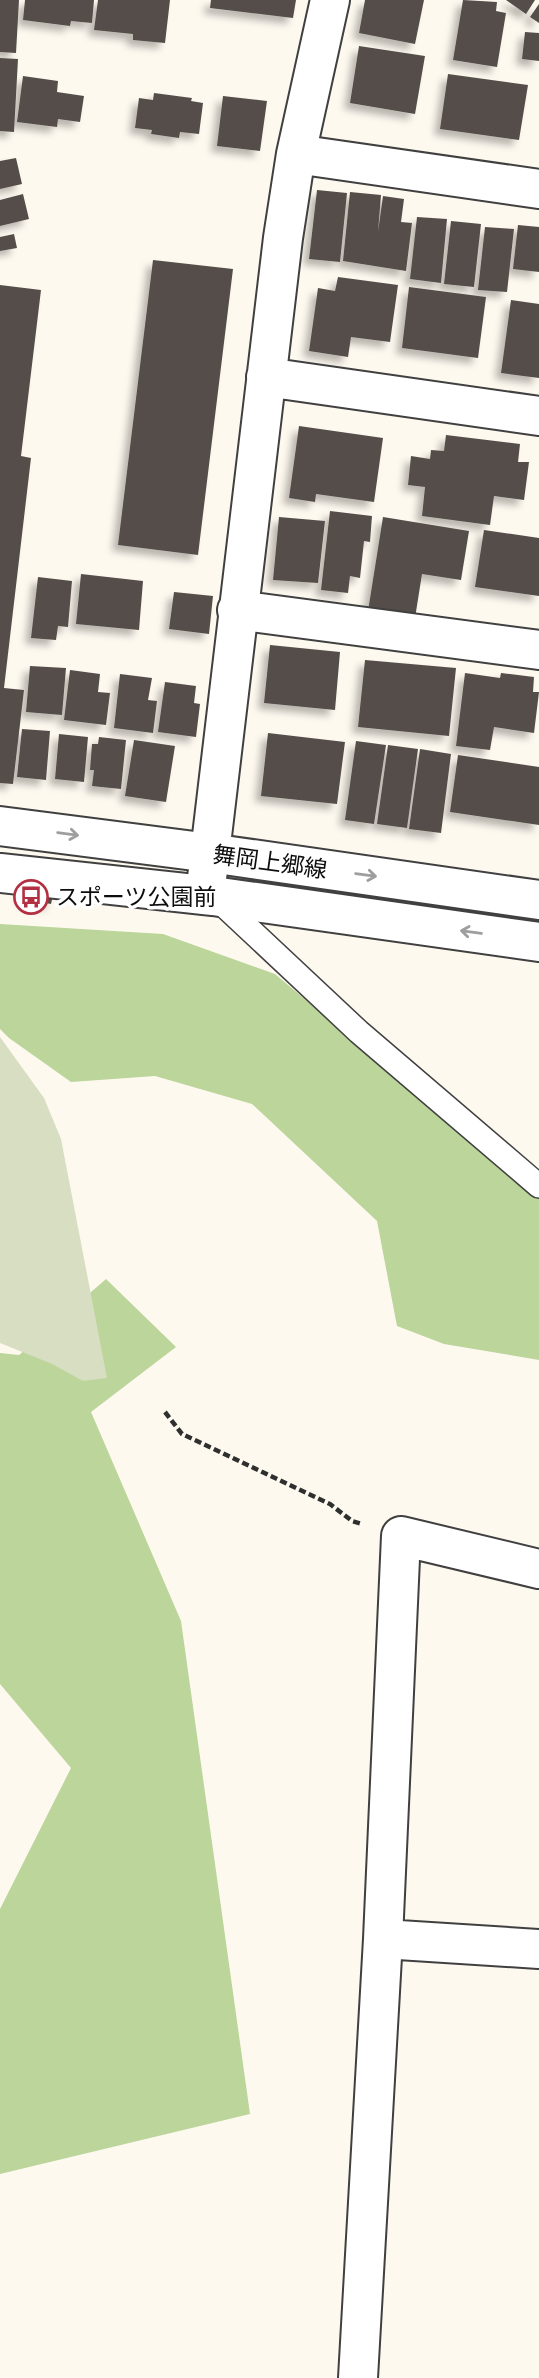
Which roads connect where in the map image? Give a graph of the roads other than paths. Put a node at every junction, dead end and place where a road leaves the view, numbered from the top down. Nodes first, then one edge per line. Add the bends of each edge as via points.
1 (330, 0) edge
2 (296, 154) junction
3 (539, 189) edge
4 (266, 377) junction
5 (539, 416) edge
6 (237, 610) junction
7 (539, 650) edge
8 (0, 826) edge
9 (210, 853) junction
10 (0, 873) edge
11 (209, 895) junction
12 (539, 900) edge
13 (539, 942) edge
14 (539, 1185) edge
15 (539, 1569) edge
16 (383, 1939) junction
17 (539, 1949) edge
18 (358, 2378) edge

1 - 2 street
2 - 3 street
2 - 4 street
4 - 5 street
4 - 6 street
6 - 7 street
6 - 9 street
8 -> 9 street, 舞岡上郷線
9 - 11 street
9 -> 12 street, 舞岡上郷線
10 - 11 street, 舞岡上郷線
13 -> 11 street, 舞岡上郷線
11 - 14 lane via 359,1032
15 - 16 street via 401,1536
16 - 17 street
16 - 18 street

